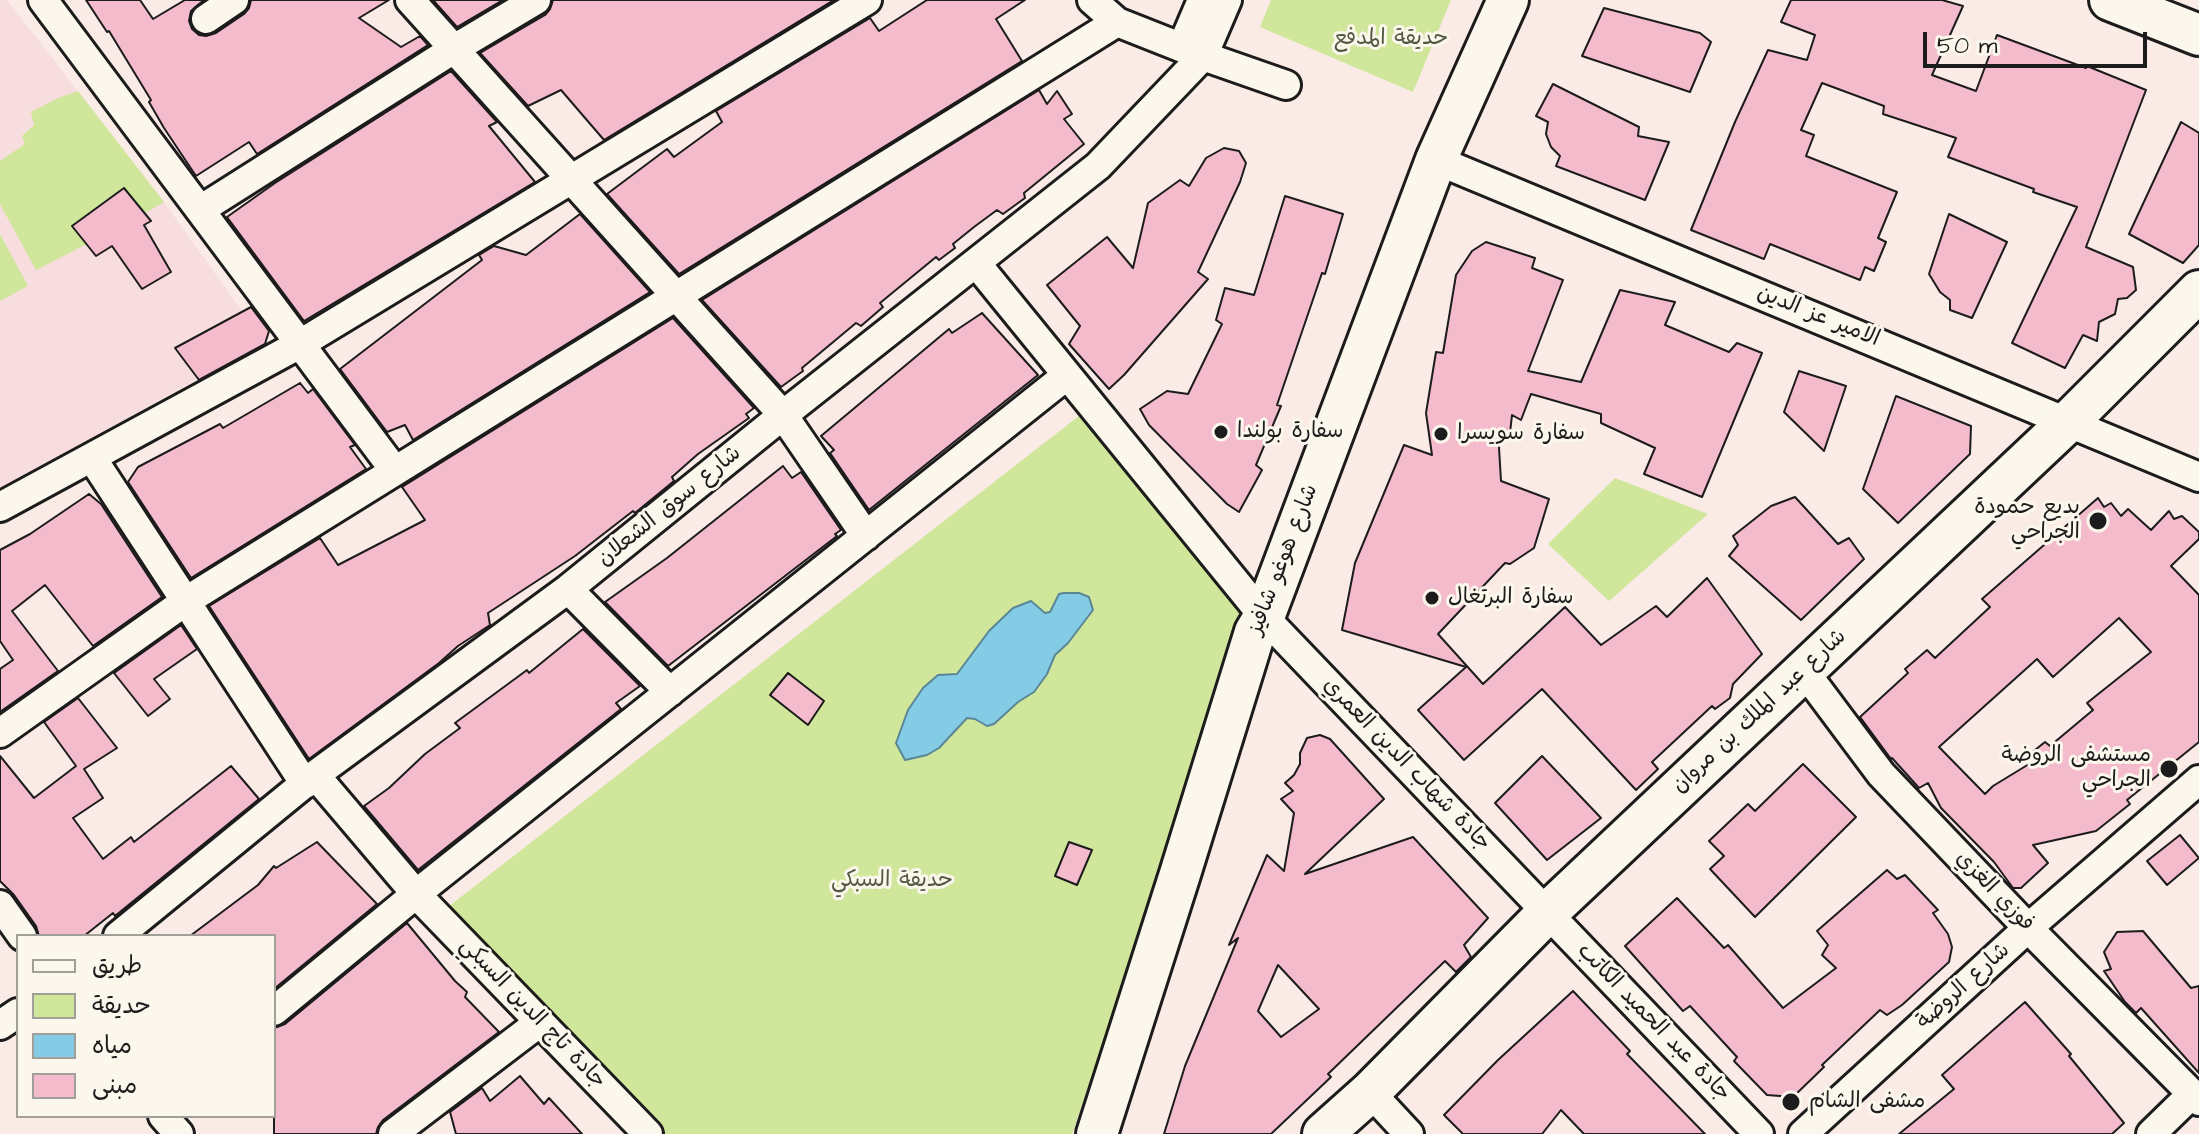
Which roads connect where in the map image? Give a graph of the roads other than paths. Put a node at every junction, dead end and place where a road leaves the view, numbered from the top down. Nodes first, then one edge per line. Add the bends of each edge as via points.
1 (43, 0) edge
2 (234, 0) edge
3 (410, 0) edge
4 (536, 0) edge
5 (867, 0) edge
6 (1092, 0) edge
7 (1202, 0) edge
8 (1227, 0) edge
9 (1508, 0) edge
10 (2110, 0) edge
11 (206, 19) dead end
12 (1117, 22) junction
13 (2199, 35) edge
14 (454, 49) junction
15 (1193, 52) junction
16 (1286, 85) dead end
17 (1436, 160) junction
18 (572, 181) junction
19 (200, 210) junction
20 (976, 263) junction
21 (2199, 291) edge
22 (675, 295) junction
23 (300, 344) junction
24 (1066, 376) junction
25 (783, 415) junction
26 (2069, 421) junction
27 (92, 458) junction
28 (395, 471) junction
29 (2199, 477) edge
30 (0, 507) edge
31 (866, 536) junction
32 (568, 589) junction
33 (186, 601) junction
34 (1264, 617) junction
35 (1804, 671) junction
36 (670, 692) junction
37 (0, 733) edge
38 (310, 779) junction
39 (2199, 780) edge
40 (416, 894) junction
41 (0, 905) edge
42 (1547, 913) junction
43 (2028, 928) junction
44 (21, 934) edge
45 (120, 934) edge
46 (276, 1009) edge
47 (540, 1022) junction
48 (1370, 1092) junction
49 (2196, 1098) edge
50 (165, 1118) edge
51 (179, 1134) edge
52 (393, 1134) edge
53 (648, 1134) edge
54 (1097, 1134) edge
55 (1323, 1134) edge
56 (1409, 1134) edge
57 (1759, 1134) edge
58 (1803, 1134) edge
59 (2151, 1134) edge

1 - 19 street
2 - 11 street
3 - 14 street
4 - 14 street
5 - 18 street
6 - 12 street
7 - 15 street
8 - 15 street
9 - 17 main road, شارع هوغو شافيز
10 - 13 main road
12 - 15 street
12 - 22 street
14 - 18 street
14 - 19 street
15 - 16 street
15 - 20 street, شارع سوق الشعلان via 1098,166
17 - 26 street, الامير عز الدين
17 - 34 main road, شارع هوغو شافيز
18 - 22 street
18 - 23 street
19 - 23 street
20 - 24 street, جادة شهاب الدين العمري
20 - 25 street, شارع سوق الشعلان
21 - 26 main road, شارع عبد الملك بن مروان
22 - 25 street
22 - 28 street
23 - 27 street
23 - 28 street
24 - 31 street
24 - 34 street, جادة شهاب الدين العمري
25 - 31 street
25 - 32 street, شارع سوق الشعلان
26 - 29 street, الامير عز الدين
26 - 35 main road, شارع عبد الملك بن مروان
27 - 30 street
27 - 33 street, جادة تاج الدين السبكي
28 - 33 street
31 - 36 street
32 - 36 street
32 - 38 street, شارع سوق الشعلان
33 - 37 street
33 - 38 street, جادة تاج الدين السبكي
34 - 42 street, جادة شهاب الدين العمري
34 - 54 main road, شارع هوغو شافيز
35 - 42 main road, شارع عبد الملك بن مروان
35 - 43 street, فوزي الغزي via 1881,774
36 - 40 street
38 - 40 street, جادة تاج الدين السبكي
38 - 45 street, شارع سوق الشعلان
39 - 43 street, شارع الروضة
40 - 46 street
40 - 47 street, جادة تاج الدين السبكي
41 - 44 street
42 - 48 main road, شارع عبد الملك بن مروان
42 - 57 street, جادة عبد الحميد الكاتب
43 - 49 street, فوزي الغزي
43 - 58 street, شارع الروضة
47 - 52 street
47 - 53 street, جادة تاج الدين السبكي
48 - 55 main road, شارع عبد الملك بن مروان
48 - 56 street
49 - 59 street
50 - 51 street

